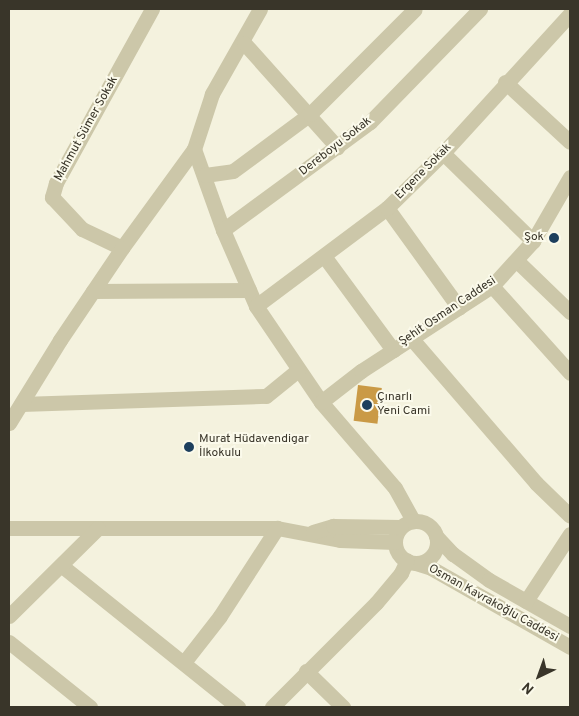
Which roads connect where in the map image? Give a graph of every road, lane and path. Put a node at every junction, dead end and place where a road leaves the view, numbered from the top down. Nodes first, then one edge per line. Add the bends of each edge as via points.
1 (152, 9) edge
2 (415, 9) edge
3 (480, 9) edge
4 (263, 11) edge
5 (568, 20) edge
6 (244, 43) junction
7 (505, 82) junction
8 (310, 114) junction
9 (570, 142) edge
10 (337, 146) junction
11 (194, 149) junction
12 (444, 153) junction
13 (205, 175) junction
14 (570, 177) edge
15 (387, 208) junction
16 (223, 230) junction
17 (533, 241) junction
18 (122, 248) junction
19 (324, 256) junction
20 (517, 261) junction
21 (492, 286) junction
22 (249, 290) junction
23 (93, 291) junction
24 (256, 306) junction
25 (459, 308) junction
26 (570, 312) edge
27 (411, 338) junction
28 (393, 350) junction
29 (298, 370) junction
30 (570, 373) edge
31 (321, 402) junction
32 (21, 404) junction
33 (9, 424) edge
34 (570, 516) edge
35 (407, 524) junction
36 (9, 528) edge
37 (98, 528) junction
38 (277, 528) junction
39 (313, 532) junction
40 (570, 534) edge
41 (436, 536) junction
42 (395, 542) junction
43 (411, 562) junction
44 (62, 566) junction
45 (526, 601) junction
46 (9, 616) edge
47 (570, 626) edge
48 (9, 642) edge
49 (570, 647) edge
50 (185, 661) junction
51 (306, 671) junction
52 (90, 707) edge
53 (238, 707) edge
54 (272, 707) edge
55 (343, 707) edge

1 - 18 street, Mahmut Sümer Sokak via 56,183 52,197 82,228
2 - 8 street
3 - 10 street, Dereboyu Sokak via 370,122
4 - 6 street
5 - 7 street, Ergene Sokak
6 - 8 street
6 - 11 street via 212,94
7 - 9 street
7 - 12 street, Ergene Sokak
8 - 10 street
8 - 13 street via 233,171
10 - 16 street, Dereboyu Sokak
11 - 13 street
11 - 18 street
12 - 15 street, Ergene Sokak
12 - 17 street
13 - 16 street
14 - 17 street, Şehit Osman Caddesi
15 - 19 street, Ergene Sokak
15 - 25 street
16 - 22 street
17 - 20 street, Şehit Osman Caddesi
18 - 23 street
19 - 24 street, Ergene Sokak
19 - 28 street
20 - 21 street, Şehit Osman Caddesi
20 - 26 street
21 - 25 street, Şehit Osman Caddesi
21 - 30 street
22 - 23 street
22 - 24 street
23 - 32 street
24 - 29 street
25 - 27 street, Şehit Osman Caddesi
27 - 28 street, Şehit Osman Caddesi
27 - 34 street via 536,484
28 - 31 street, Şehit Osman Caddesi
29 - 31 street
29 - 32 street via 266,396
31 - 35 street via 395,488
32 - 33 street
35 - 39 street via 333,526
35 - 41 street, Osman Kavrakoğlu Caddesi via 426,523
35 - 42 street
36 - 37 street
37 - 38 street
37 - 44 street
38 - 39 street
38 - 50 street via 220,616
39 - 42 street via 340,540
40 - 45 street
41 - 43 street, Osman Kavrakoğlu Caddesi via 434,554
41 - 45 street, Osman Kavrakoğlu Caddesi via 453,554
42 - 43 street via 398,553
43 - 49 street, Osman Kavrakoğlu Caddesi via 431,568
43 - 51 street via 376,603
44 - 46 street
44 - 50 street
45 - 47 street, Osman Kavrakoğlu Caddesi
48 - 52 street
50 - 53 street
51 - 54 street
51 - 55 street

